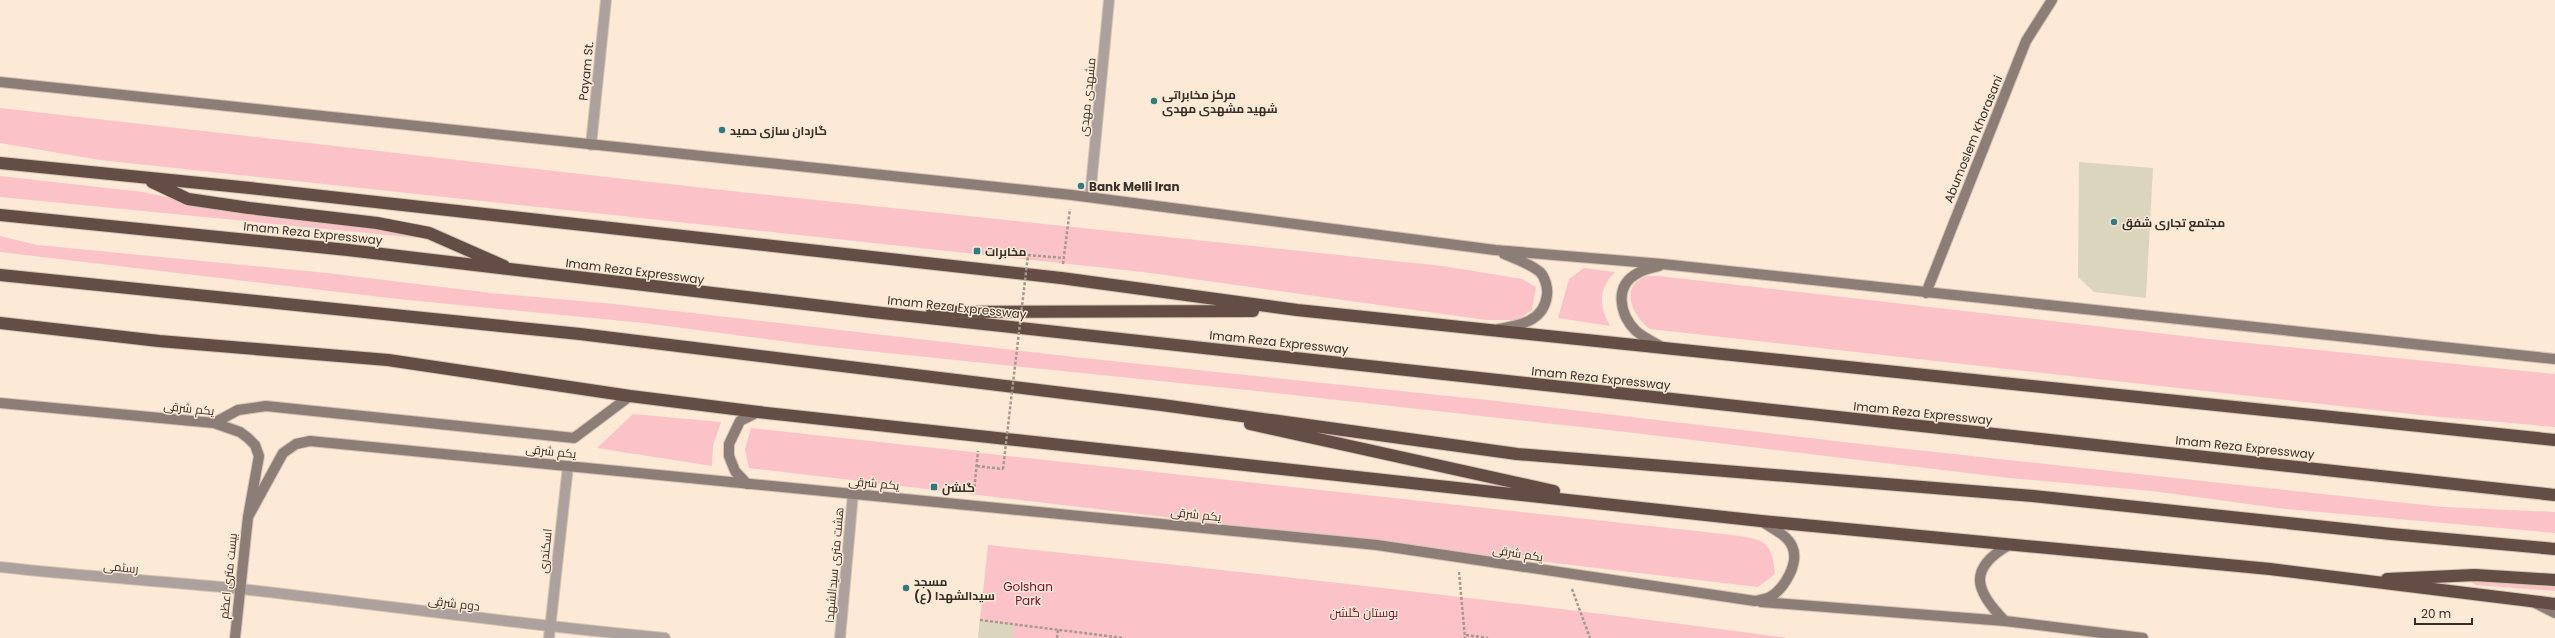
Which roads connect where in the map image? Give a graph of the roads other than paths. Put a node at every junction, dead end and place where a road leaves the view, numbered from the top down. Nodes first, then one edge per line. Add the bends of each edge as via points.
1 (606, 0) edge
2 (1109, 0) edge
3 (2052, 0) edge
4 (0, 82) edge
5 (591, 144) junction
6 (0, 163) edge
7 (145, 178) junction
8 (1090, 197) junction
9 (0, 215) edge
10 (1495, 250) junction
11 (1662, 264) junction
12 (0, 267) edge
13 (517, 271) junction
14 (0, 275) edge
15 (60, 280) junction
16 (1926, 293) junction
17 (1297, 310) junction
18 (873, 312) junction
19 (0, 323) edge
20 (1492, 330) junction
21 (1660, 346) junction
22 (2555, 359) edge
23 (630, 396) junction
24 (0, 402) edge
25 (1162, 404) junction
26 (758, 412) junction
27 (214, 423) junction
28 (2555, 440) edge
29 (568, 466) junction
30 (747, 484) junction
31 (853, 494) junction
32 (2555, 495) edge
33 (1614, 504) junction
34 (248, 517) junction
35 (1761, 521) junction
36 (2009, 545) junction
37 (2555, 549) edge
38 (0, 567) edge
39 (2351, 580) junction
40 (2555, 580) edge
41 (240, 589) junction
42 (1755, 601) junction
43 (2535, 603) junction
44 (2555, 604) edge
45 (2555, 613) edge
46 (2005, 621) junction
47 (550, 627) junction
48 (235, 638) edge
49 (549, 638) edge
50 (665, 638) edge
51 (840, 638) edge
52 (2143, 638) edge

1 - 5 street, Payam St.
2 - 8 street, مشهدی مهدی
3 - 16 main road, Abumoslem Khorasani via 2026,41
4 - 5 main road
5 - 8 main road
6 - 7 highway
7 - 13 highway via 188,199 377,223 429,233
7 - 17 highway via 1061,278
8 - 10 main road
9 - 13 highway, Imam Reza Expressway via 348,250
10 - 11 main road
10 - 20 main road via 1526,263 1541,273 1548,289 1546,302 1538,315 1523,324
11 - 16 main road
11 - 21 main road via 1637,273 1626,284 1621,299 1624,316 1637,332
12 - 15 highway
13 - 18 highway, Imam Reza Expressway
14 - 15 highway
15 - 25 highway via 580,334
16 - 22 main road
17 - 18 highway
17 - 20 highway
18 - 32 highway, Imam Reza Expressway
19 - 23 highway via 159,341 388,360
20 - 21 highway
21 - 28 highway
23 - 26 highway
23 - 27 main road via 574,438 266,406 238,410
24 - 27 main road, یکم شرقی
25 - 33 highway
25 - 37 highway via 1517,454 2033,496
26 - 30 main road via 740,421 729,444 732,464
26 - 33 highway
27 - 34 main road, یکم شرقی via 240,432 255,445 260,456
29 - 30 main road, یکم شرقی
29 - 34 main road, یکم شرقی via 310,441 296,444 283,453
29 - 47 street, اسکندری
30 - 31 main road, یکم شرقی
31 - 42 main road, یکم شرقی via 1377,545
31 - 51 street, هشت متری سیدالشهدا
33 - 35 highway
34 - 41 main road, بیست متری اعظم
35 - 36 highway
35 - 42 main road, یکم شرقی via 1786,538 1793,548 1793,561 1786,583 1770,597
36 - 39 highway via 2270,569
36 - 46 main road via 1993,554 1983,567 1980,577 1982,594
38 - 41 street, رستمی
39 - 40 highway via 2475,575
39 - 43 highway
41 - 47 street, دوم شرقی
41 - 48 main road, بیست متری اعظم
42 - 46 main road
43 - 44 highway
43 - 45 main road
46 - 52 main road
47 - 49 street, اسکندری
47 - 50 street, دوم شرقی

